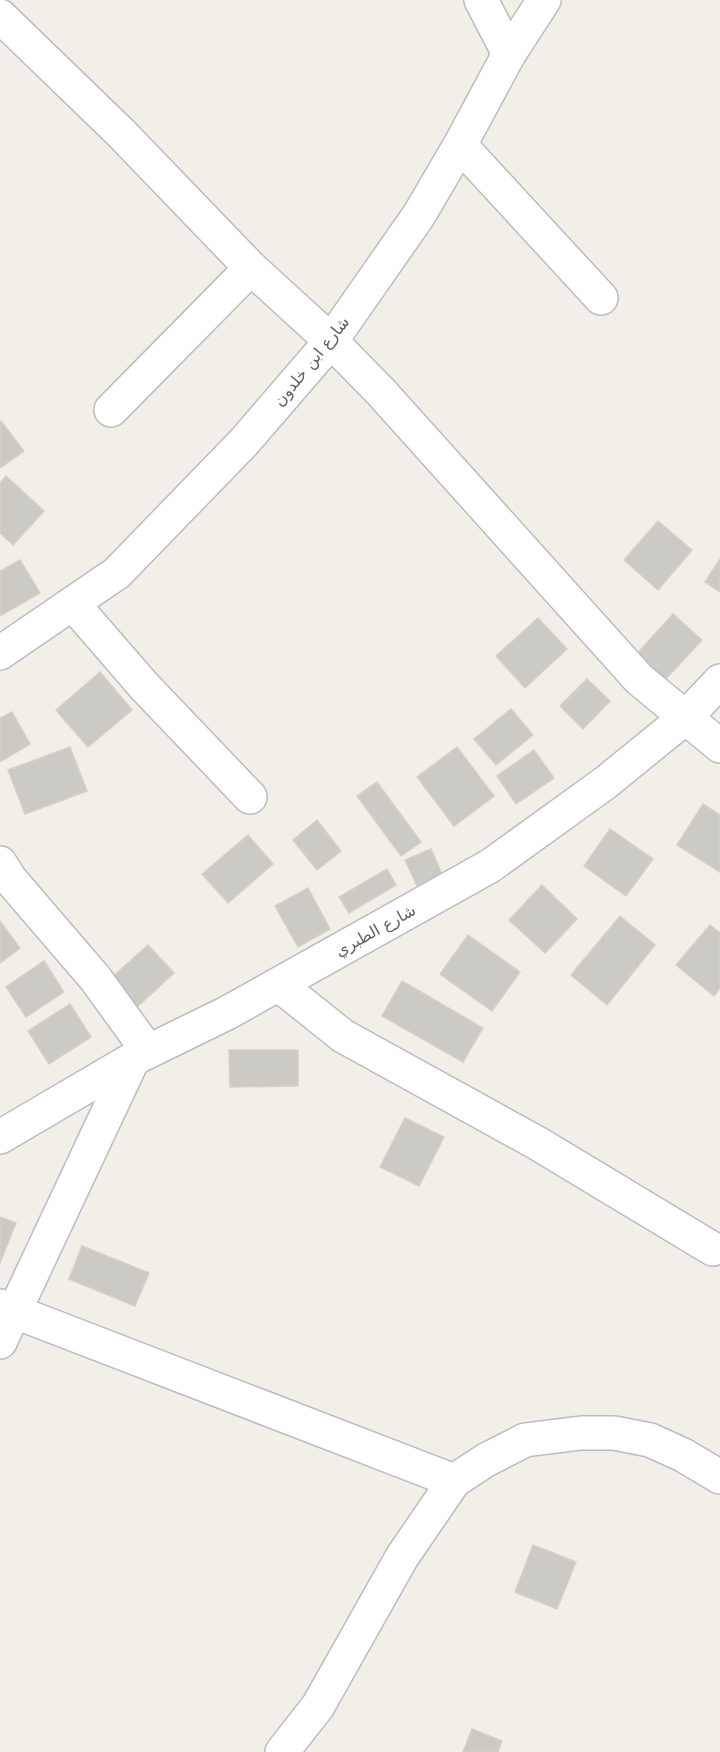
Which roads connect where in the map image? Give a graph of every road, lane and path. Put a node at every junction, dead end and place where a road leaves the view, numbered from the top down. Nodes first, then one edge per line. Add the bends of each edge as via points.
1 (481, 0) edge
2 (544, 0) edge
3 (0, 16) edge
4 (509, 54) junction
5 (460, 145) junction
6 (250, 268) junction
7 (601, 298) dead end
8 (331, 341) junction
9 (111, 410) dead end
10 (73, 604) junction
11 (0, 653) edge
12 (720, 681) edge
13 (685, 718) junction
14 (720, 746) edge
15 (250, 797) dead end
16 (0, 863) edge
17 (279, 984) junction
18 (141, 1055) junction
19 (0, 1137) edge
20 (713, 1249) dead end
21 (7, 1309) edge
22 (0, 1342) edge
23 (720, 1477) edge
24 (454, 1481) junction
25 (282, 1752) edge

1 - 4 street
2 - 4 street, شارع ابن خلدون
3 - 6 street via 121,133
4 - 5 street, شارع ابن خلدون
5 - 7 street
5 - 8 street, شارع ابن خلدون via 419,215
6 - 8 street
6 - 9 street
8 - 10 street, شارع ابن خلدون via 244,442 117,573
8 - 13 street via 639,678
10 - 11 street, شارع ابن خلدون
10 - 15 street via 144,686
12 - 13 street, شارع الطبري
13 - 14 street
13 - 17 street, شارع الطبري via 605,783 490,866
16 - 18 street via 95,978
17 - 18 street, شارع الطبري
17 - 20 street via 343,1036 537,1143
18 - 19 street, شارع الطبري
18 - 21 street
21 - 22 street
21 - 24 street
23 - 24 street via 650,1440 581,1432 525,1440
24 - 25 street via 402,1557 318,1706

